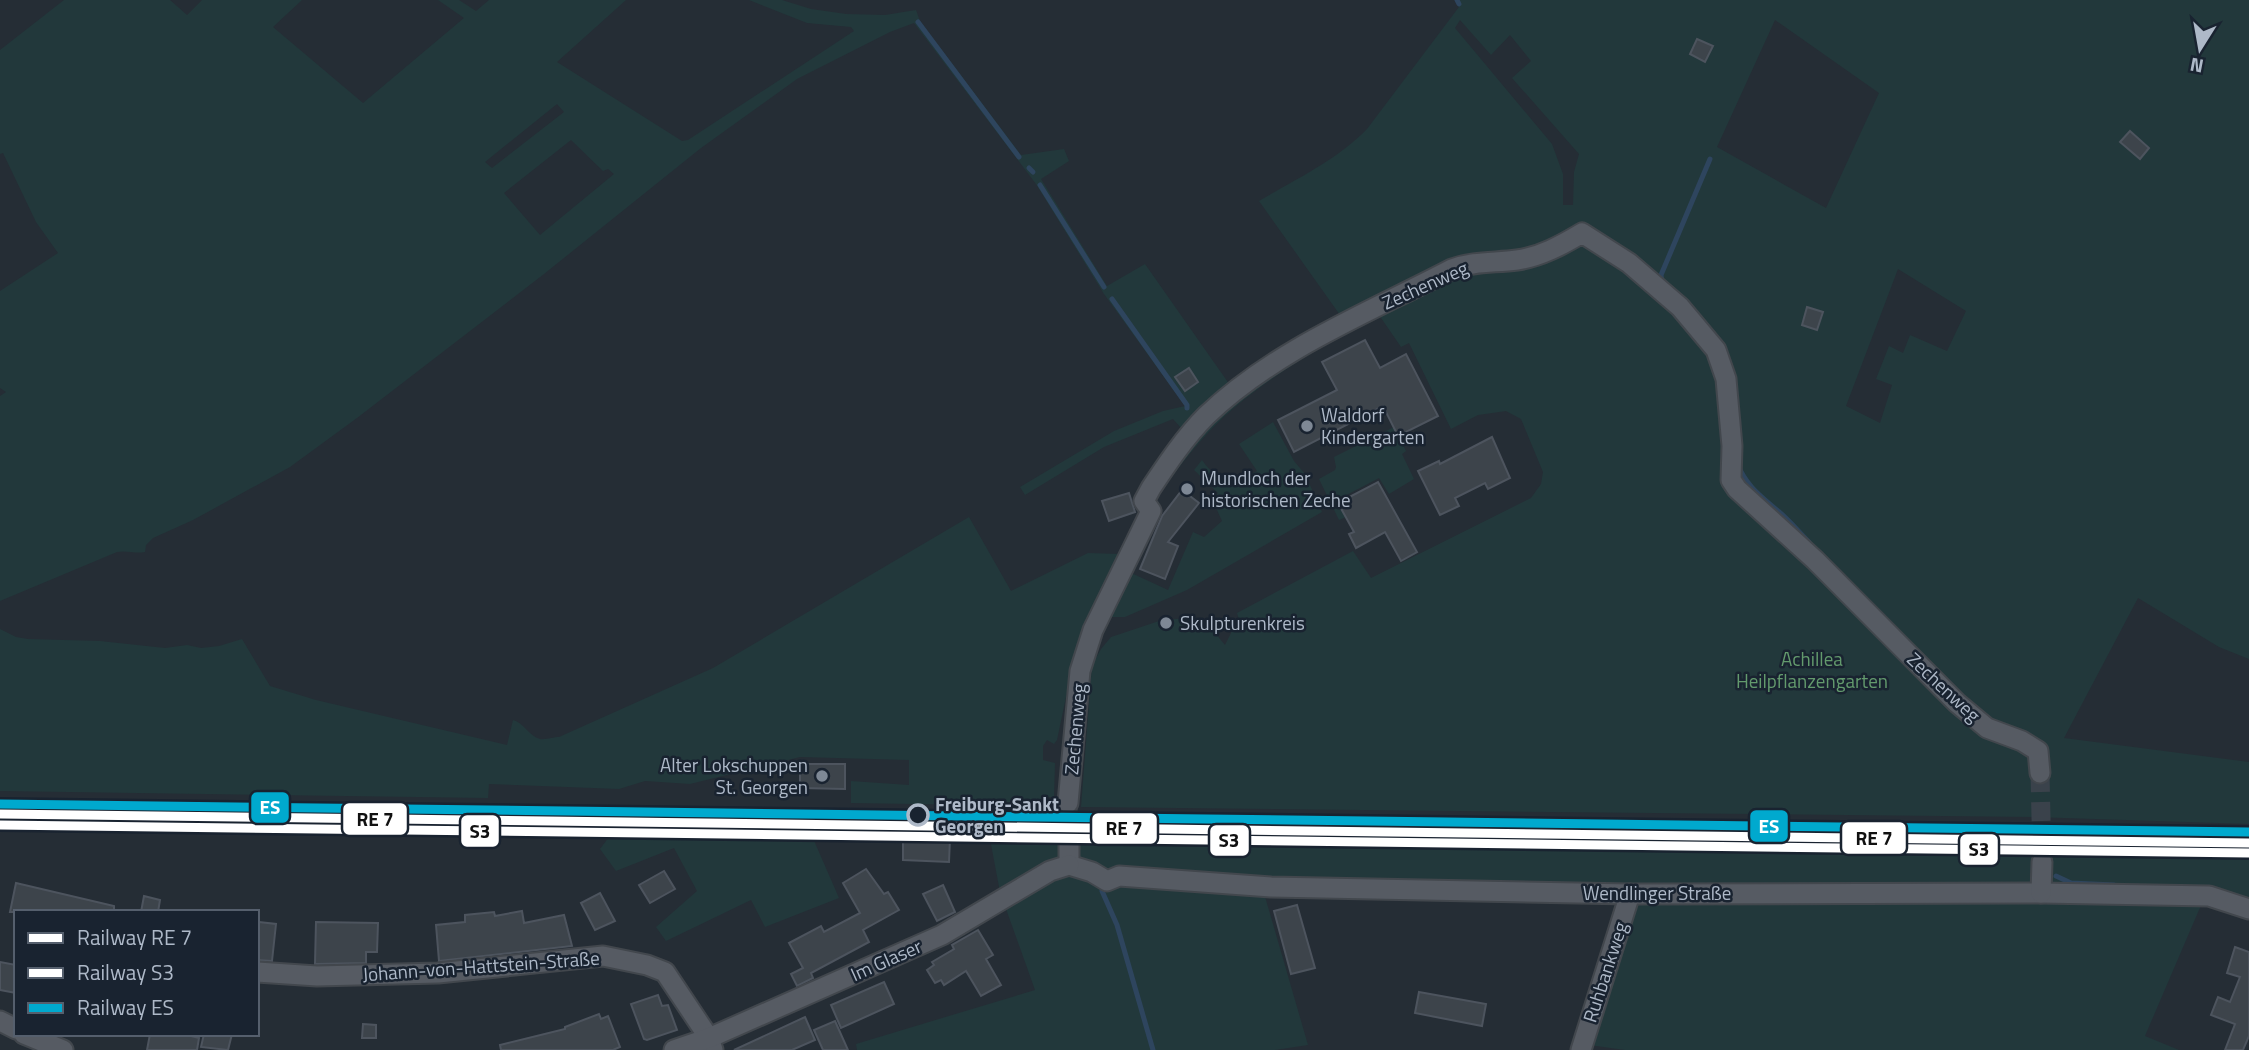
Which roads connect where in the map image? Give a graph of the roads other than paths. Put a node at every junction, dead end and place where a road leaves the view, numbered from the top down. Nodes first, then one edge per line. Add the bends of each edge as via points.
1 (2040, 773) tunnel mouth
2 (1068, 803) tunnel mouth
3 (1069, 838) tunnel mouth
4 (2042, 862) tunnel mouth
5 (1069, 866) junction
6 (2041, 893) junction
7 (1630, 894) junction
8 (2249, 909) edge
9 (259, 972) edge
10 (29, 1036) edge
11 (711, 1044) edge
12 (63, 1050) edge
13 (674, 1050) edge
14 (1581, 1050) edge

1 - 2 street, Zechenweg via 2038,751 1987,727 1957,703 1737,489 1731,480 1726,379 1716,350 1680,307 1629,263 1582,233 1557,248 1519,260 1470,262 1343,322 1235,391 1205,418 1144,501 1151,511 1093,631 1080,671
3 - 5 street
4 - 6 street
5 - 7 street, Wendlinger Straße via 1107,881 1119,876 1271,887
5 - 11 street, Im Glaser via 1049,871 942,935
6 - 7 street, Wendlinger Straße
6 - 8 street, Wendlinger Straße via 2208,896
7 - 14 street, Ruhbankweg
9 - 11 street, Johann-von-Hattstein-Straße via 317,976 438,973 603,956 665,972
10 - 12 street
11 - 13 street, Im Glaser

